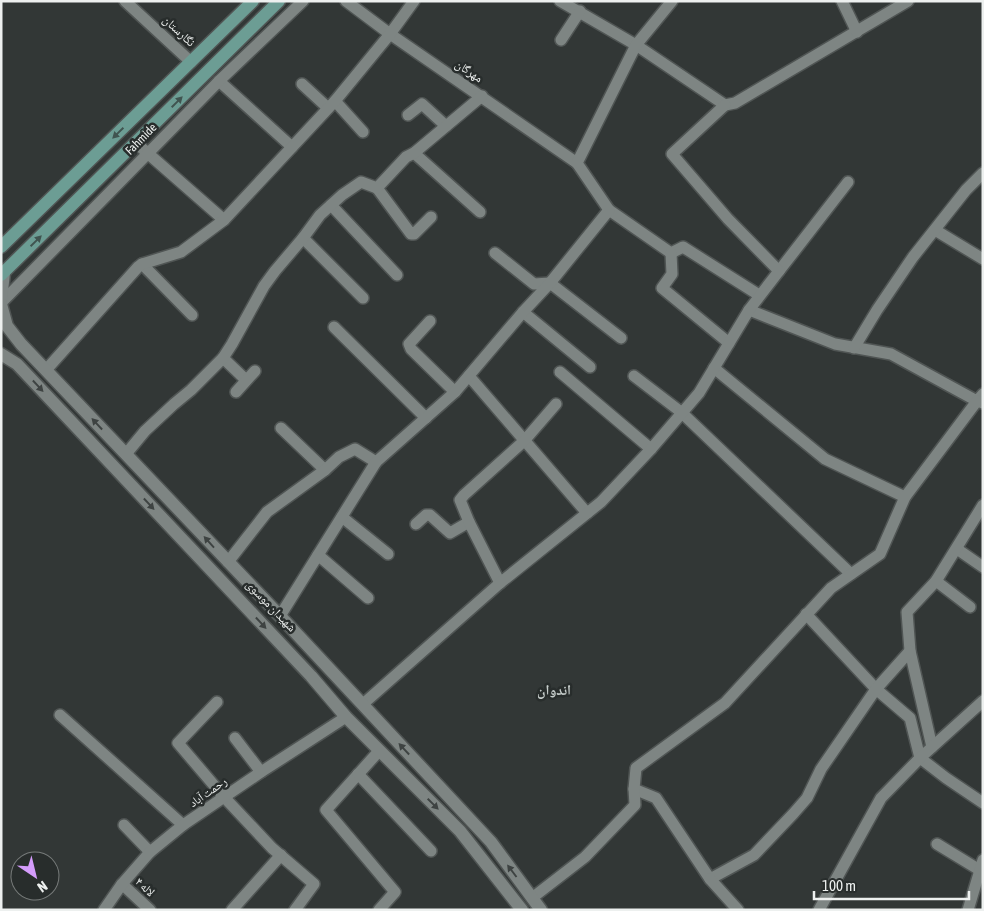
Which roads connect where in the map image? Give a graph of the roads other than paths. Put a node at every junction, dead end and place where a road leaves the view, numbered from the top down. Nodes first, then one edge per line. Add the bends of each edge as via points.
1 (125, 1) edge
2 (253, 1) edge
3 (279, 1) edge
4 (303, 1) edge
5 (346, 1) edge
6 (414, 1) edge
7 (560, 1) edge
8 (672, 1) edge
9 (842, 1) edge
10 (908, 1) edge
11 (580, 11) junction
12 (238, 16) junction
13 (251, 29) junction
14 (858, 32) junction
15 (390, 34) junction
16 (217, 36) junction
17 (561, 40) dead end
18 (636, 45) junction
19 (231, 48) junction
20 (191, 62) junction
21 (219, 81) junction
22 (302, 84) dead end
23 (482, 96) junction
24 (332, 104) junction
25 (725, 105) junction
26 (408, 115) dead end
27 (446, 126) junction
28 (363, 132) dead end
29 (136, 143) junction
30 (292, 147) junction
31 (148, 153) junction
32 (414, 153) junction
33 (577, 164) junction
34 (983, 173) edge
35 (848, 182) dead end
36 (377, 188) junction
37 (332, 205) junction
38 (609, 210) junction
39 (480, 212) dead end
40 (431, 217) dead end
41 (224, 220) junction
42 (935, 230) junction
43 (303, 238) junction
44 (1, 247) edge
45 (671, 252) junction
46 (495, 253) dead end
47 (983, 259) edge
48 (142, 264) junction
49 (779, 271) junction
50 (2, 274) edge
51 (396, 275) dead end
52 (550, 283) junction
53 (759, 296) junction
54 (363, 298) dead end
55 (2, 308) edge
56 (749, 310) junction
57 (523, 312) junction
58 (192, 315) dead end
59 (430, 321) dead end
60 (334, 327) dead end
61 (622, 338) dead end
62 (729, 343) junction
63 (854, 348) junction
64 (1, 354) edge
65 (222, 358) junction
66 (590, 367) dead end
67 (714, 368) junction
68 (46, 370) junction
69 (256, 371) dead end
70 (560, 372) dead end
71 (469, 376) junction
72 (634, 376) dead end
73 (246, 380) junction
74 (236, 392) dead end
75 (456, 392) junction
76 (981, 400) edge
77 (556, 404) dead end
78 (681, 412) junction
79 (426, 418) junction
80 (281, 428) dead end
81 (524, 441) junction
82 (651, 449) junction
83 (126, 454) junction
84 (376, 462) junction
85 (324, 470) junction
86 (905, 497) junction
87 (983, 505) edge
88 (587, 513) junction
89 (342, 517) junction
90 (469, 522) junction
91 (416, 524) dead end
92 (958, 549) junction
93 (388, 554) dead end
94 (318, 555) junction
95 (228, 562) junction
96 (983, 567) edge
97 (851, 574) junction
98 (936, 581) junction
99 (500, 582) junction
100 (368, 598) dead end
101 (970, 607) dead end
102 (806, 614) junction
103 (280, 616) junction
104 (910, 651) junction
105 (876, 689) junction
106 (983, 700) edge
107 (217, 702) dead end
108 (362, 704) junction
109 (60, 715) dead end
110 (346, 717) junction
111 (235, 738) dead end
112 (932, 747) junction
113 (379, 751) junction
114 (920, 758) junction
115 (261, 772) junction
116 (358, 774) junction
117 (634, 789) junction
118 (224, 797) junction
119 (983, 803) edge
120 (124, 824) dead end
121 (184, 825) junction
122 (937, 844) dead end
123 (431, 851) dead end
124 (150, 852) junction
125 (281, 856) junction
126 (982, 867) edge
127 (710, 879) junction
128 (122, 884) junction
129 (532, 898) junction
130 (521, 909) edge
131 (104, 910) edge
132 (150, 910) edge
133 (232, 910) edge
134 (295, 910) edge
135 (379, 910) edge
136 (541, 910) edge
137 (738, 910) edge
138 (819, 910) edge
139 (968, 910) edge

1 - 20 street, نگارستان
2 - 12 main road, Fahmide
3 - 13 main road, Fahmide
4 - 21 street
5 - 15 street, مهرگان
6 - 15 street
7 - 11 street
8 - 18 street
9 - 14 street
10 - 14 street
11 - 17 street
11 - 18 street
12 - 13 main road via 242,25
12 - 16 main road, Fahmide
13 - 19 main road, Fahmide
14 - 25 street via 734,103
15 - 23 street, مهرگان
15 - 24 street
16 - 19 main road via 228,38
16 - 20 main road, Fahmide
18 - 25 street
18 - 33 street
29 -> 19 main road, Fahmide
20 -> 44 main road, Fahmide
21 - 30 street
21 - 31 street
22 - 24 street
23 - 27 street
23 - 33 street, مهرگان
24 - 28 street
24 - 30 street
25 - 49 street via 672,154 728,219
26 - 27 street via 422,104
27 - 32 street
29 - 31 street
50 -> 29 main road, Fahmide
30 - 41 street
31 - 41 street
31 - 55 street
32 - 36 street via 406,157
32 - 39 street
33 - 38 street, مهرگان
34 - 42 street
35 - 49 street
36 - 37 street via 360,182
36 - 40 street via 411,234
37 - 43 street
37 - 51 street
38 - 45 street
38 - 52 street
41 - 48 street via 181,252
42 - 47 street
42 - 63 street via 913,257
43 - 54 street
43 - 65 street via 264,286
45 - 53 street via 683,247
45 - 62 street via 672,274 662,288
46 - 52 street via 534,284
48 - 58 street
48 - 68 street
49 - 53 street
50 - 55 street
52 - 57 street
52 - 61 street
53 - 56 street
55 - 68 street, شهیدان موسوی via 7,326
56 - 62 street
56 - 63 street via 835,344
57 - 66 street
57 - 71 street
59 - 75 street via 409,344
60 - 79 street
62 - 67 street
63 - 76 street via 892,354
64 -> 110 street, شهیدان موسوی via 17,364
65 - 73 street
65 - 83 street via 145,431
67 - 78 street via 699,393
67 - 86 street via 825,459
83 -> 68 street, شهیدان موسوی
69 - 73 street
70 - 82 street
71 - 75 street
71 - 81 street
72 - 78 street
73 - 74 street
75 - 79 street
76 - 86 street
77 - 81 street
78 - 82 street
78 - 97 street
79 - 84 street
80 - 85 street
81 - 88 street
81 - 90 street via 460,500
82 - 88 street
95 -> 83 street, شهیدان موسوی
84 - 85 street via 355,449 339,456
84 - 89 street
85 - 95 street via 267,512
86 - 97 street via 880,554
87 - 92 street
88 - 99 street
89 - 93 street
89 - 94 street
90 - 91 street via 450,533 430,515
90 - 99 street
92 - 96 street
92 - 98 street
94 - 100 street
94 - 103 street
95 - 103 street, شهیدان موسوی
97 - 102 street via 831,588
98 - 101 street
98 - 104 street via 907,612
99 - 108 street
102 - 105 street
102 - 117 street via 725,703 636,768
103 - 108 street, شهیدان موسوی
104 - 105 street
104 - 112 street
105 - 114 street via 910,718
105 - 127 street via 821,769 807,798 754,855
106 - 112 street
107 - 118 street via 178,743
129 -> 108 street, شهیدان موسوی via 491,842
109 - 121 street
110 - 113 street, شهیدان موسوی
110 - 115 street, رحمت آباد
111 - 115 street
112 - 114 street
113 - 116 street
113 -> 130 street, شهیدان موسوی via 460,831
114 - 119 street
114 - 138 street via 881,798
115 - 118 street, رحمت آباد
116 - 123 street
116 - 135 street via 326,810 395,892
117 - 127 street via 656,798
117 - 129 street via 635,805 585,857
118 - 121 street, رحمت آباد
118 - 125 street
120 - 124 street
121 - 124 street, رحمت آباد
122 - 126 street
124 - 128 street, رحمت آباد
125 - 133 street
125 - 134 street via 314,884
126 - 139 street
127 - 137 street
128 - 131 street, رحمت آباد
128 - 132 street, لاله ۴
129 - 136 street, شهیدان موسوی

